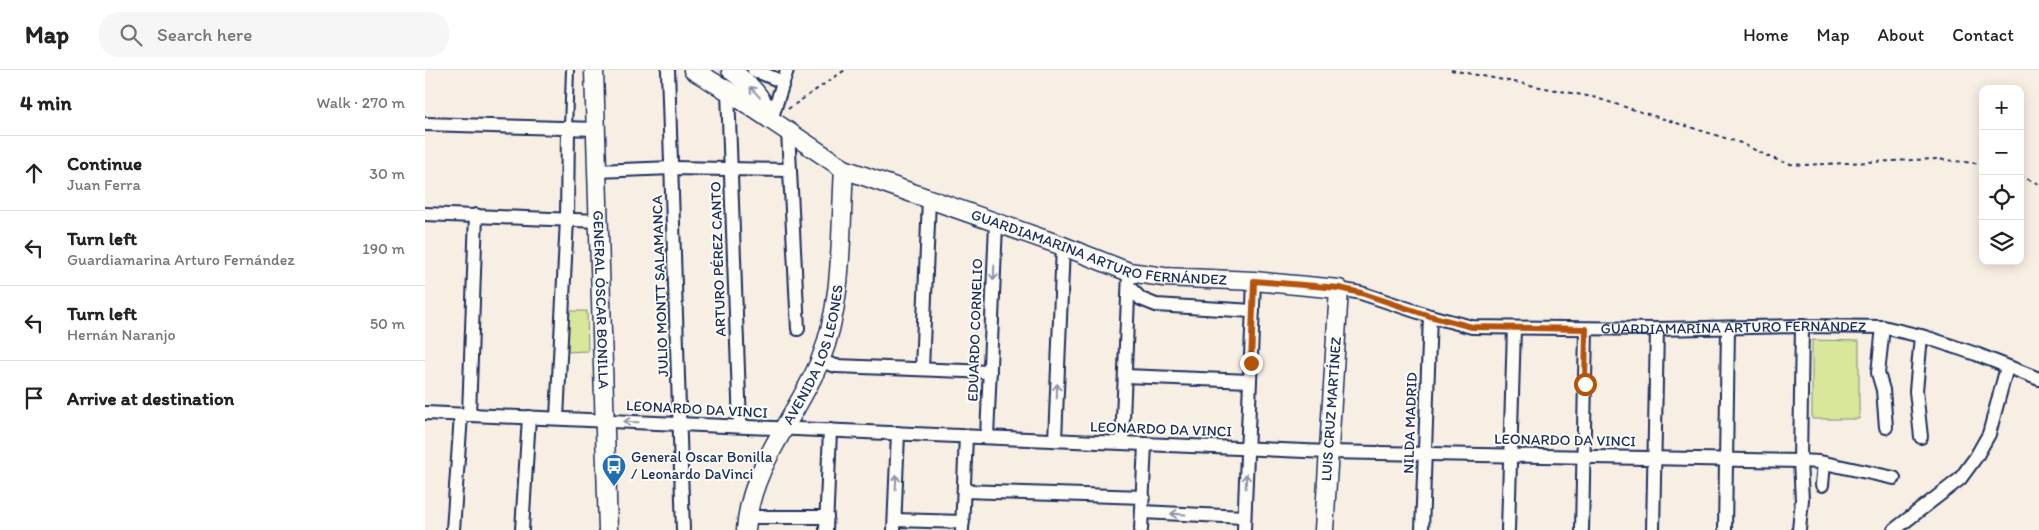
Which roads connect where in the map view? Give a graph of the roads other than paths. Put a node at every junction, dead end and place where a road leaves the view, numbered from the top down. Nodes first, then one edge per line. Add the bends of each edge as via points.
1 (570, 70) edge
2 (594, 70) edge
3 (669, 70) edge
4 (693, 70) edge
5 (731, 70) edge
6 (754, 70) edge
7 (785, 76) edge
8 (728, 91) junction
9 (771, 120) junction
10 (425, 124) edge
11 (568, 128) junction
12 (596, 129) junction
13 (788, 131) junction
14 (672, 168) junction
15 (731, 168) junction
16 (844, 169) junction
17 (790, 170) junction
18 (597, 171) junction
19 (929, 199) junction
20 (425, 214) edge
21 (476, 215) junction
22 (567, 219) junction
23 (599, 221) junction
24 (996, 224) junction
25 (1063, 246) junction
26 (1129, 280) junction
27 (1254, 281) junction
28 (1339, 288) junction
29 (1253, 311) junction
30 (1430, 316) junction
31 (1802, 326) junction
32 (1883, 327) junction
33 (1514, 328) junction
34 (1728, 328) junction
35 (798, 329) dead end
36 (1586, 329) junction
37 (1657, 329) junction
38 (1921, 336) junction
39 (820, 361) junction
40 (2007, 368) junction
41 (922, 369) junction
42 (990, 372) junction
43 (1125, 376) junction
44 (2039, 379) edge
45 (1250, 381) junction
46 (425, 413) edge
47 (465, 415) junction
48 (529, 418) junction
49 (557, 418) junction
50 (605, 421) junction
51 (680, 424) junction
52 (740, 426) junction
53 (1886, 427) dead end
54 (783, 430) junction
55 (831, 430) junction
56 (898, 433) junction
57 (966, 436) junction
58 (987, 437) junction
59 (1921, 437) dead end
60 (1055, 440) junction
61 (1122, 443) junction
62 (1145, 444) junction
63 (1247, 448) junction
64 (1328, 452) junction
65 (1425, 454) junction
66 (1510, 455) junction
67 (1583, 457) junction
68 (1655, 458) junction
69 (1726, 460) junction
70 (1800, 461) junction
71 (1824, 463) junction
72 (1894, 478) dead end
73 (1822, 486) dead end
74 (964, 490) junction
75 (1143, 497) junction
76 (1142, 512) junction
77 (827, 517) junction
78 (747, 523) edge
79 (1244, 524) edge
80 (894, 525) edge
81 (962, 526) edge
82 (453, 530) edge
83 (522, 530) edge
84 (608, 530) edge
85 (683, 530) edge
86 (826, 530) edge
87 (1141, 530) edge
88 (1324, 530) edge
89 (1422, 530) edge
90 (1508, 530) edge
91 (1582, 530) edge
92 (1653, 530) edge
93 (1725, 530) edge
94 (1799, 530) edge
95 (1894, 530) edge

1 - 11 lane
2 - 12 street, GENERAL ÓSCAR BONILLA
3 - 14 street, JULIO MONTT SALAMANCA
4 - 8 street, GUARDIAMARINA ARTURO FERNÁNDEZ
9 -> 5 street via 765,103 755,90
6 - 7 street
7 - 9 street
8 - 9 street, GUARDIAMARINA ARTURO FERNÁNDEZ
8 - 15 street, ARTURO PÉREZ CANTO
9 - 13 street, GUARDIAMARINA ARTURO FERNÁNDEZ
10 - 11 street
11 - 12 street
11 - 22 street, GENERAL ÓSCAR BONILLA
12 - 18 street, GENERAL ÓSCAR BONILLA
13 - 16 street, GUARDIAMARINA ARTURO FERNÁNDEZ
13 - 17 street
14 - 15 street
14 - 18 street
14 - 51 street, JULIO MONTT SALAMANCA
15 - 17 street
15 - 52 street, ARTURO PÉREZ CANTO
16 - 19 street, GUARDIAMARINA ARTURO FERNÁNDEZ
16 - 39 street, AVENIDA LOS LEONES via 835,303
17 - 35 street
18 - 23 street, GENERAL ÓSCAR BONILLA
19 - 24 street, GUARDIAMARINA ARTURO FERNÁNDEZ
19 - 41 street
20 - 21 street
21 - 22 street
21 - 47 street
22 - 23 street
22 - 49 street, GENERAL ÓSCAR BONILLA
23 - 50 street, GENERAL ÓSCAR BONILLA
24 - 25 street, GUARDIAMARINA ARTURO FERNÁNDEZ
24 -> 42 street, EDUARDO CORNELIO
25 - 26 street, GUARDIAMARINA ARTURO FERNÁNDEZ
60 -> 25 street
26 - 27 street, GUARDIAMARINA ARTURO FERNÁNDEZ via 1164,277
26 - 29 street, GUARDIAMARINA ARTURO FERNÁNDEZ via 1141,299 1156,305
26 - 43 street
27 - 28 street, GUARDIAMARINA ARTURO FERNÁNDEZ
27 - 29 street
28 - 30 street, GUARDIAMARINA ARTURO FERNÁNDEZ
28 - 64 street, LUIS CRUZ MARTÍNEZ
29 - 45 street
30 - 33 street, GUARDIAMARINA ARTURO FERNÁNDEZ via 1472,327
30 - 65 street, NILDA MADRID
31 - 32 street, GUARDIAMARINA ARTURO FERNÁNDEZ
31 - 34 street, GUARDIAMARINA ARTURO FERNÁNDEZ
31 - 70 street
32 - 38 street, GUARDIAMARINA ARTURO FERNÁNDEZ
32 - 53 street via 1878,374 1883,390
33 - 36 street, GUARDIAMARINA ARTURO FERNÁNDEZ
33 - 66 street
34 - 37 street, GUARDIAMARINA ARTURO FERNÁNDEZ
34 - 69 street
36 - 37 street, GUARDIAMARINA ARTURO FERNÁNDEZ
36 - 67 street
37 - 68 street
38 - 40 street, GUARDIAMARINA ARTURO FERNÁNDEZ
38 - 59 street via 1916,391
39 - 41 street via 836,366
39 - 54 street, AVENIDA LOS LEONES
40 - 44 street, GUARDIAMARINA ARTURO FERNÁNDEZ
40 - 95 street via 1989,434 1960,480
41 - 42 street
42 - 58 street, EDUARDO CORNELIO
43 - 45 street
43 - 61 street
45 - 63 street
46 - 47 street, LEONARDO DA VINCI
47 - 48 street, LEONARDO DA VINCI
47 - 82 street
48 - 49 street, LEONARDO DA VINCI
48 - 83 street
49 - 50 street, LEONARDO DA VINCI
51 -> 50 street, LEONARDO DA VINCI
50 - 84 street, GENERAL ÓSCAR BONILLA
51 - 52 street, LEONARDO DA VINCI
51 - 85 street, JULIO MONTT SALAMANCA
52 - 54 street, LEONARDO DA VINCI
54 - 55 street, LEONARDO DA VINCI
54 - 78 street, AVENIDA LOS LEONES via 757,479
55 - 56 street, LEONARDO DA VINCI
55 - 77 street
56 - 57 street, LEONARDO DA VINCI
80 -> 56 street
57 - 58 street, LEONARDO DA VINCI
57 - 74 street
58 - 60 street, LEONARDO DA VINCI
60 - 61 street, LEONARDO DA VINCI
61 - 62 street, LEONARDO DA VINCI
62 - 63 street, LEONARDO DA VINCI
62 - 75 street
63 - 64 street, LEONARDO DA VINCI
79 -> 63 street
64 - 65 street, LEONARDO DA VINCI
64 - 88 street, LUIS CRUZ MARTÍNEZ
65 - 66 street, LEONARDO DA VINCI
65 - 89 street, NILDA MADRID
66 - 67 street, LEONARDO DA VINCI
66 - 90 street
67 - 68 street, LEONARDO DA VINCI
67 - 91 street
68 - 69 street, LEONARDO DA VINCI
68 - 92 street
69 - 70 street, LEONARDO DA VINCI
69 - 93 street
70 - 71 street, LEONARDO DA VINCI
70 - 94 street via 1802,500
71 - 72 street, LEONARDO DA VINCI
71 - 73 street
74 - 75 street
74 - 81 street
75 - 76 street
79 -> 76 street
76 - 87 street
77 - 78 street
77 - 86 street
80 - 81 street

